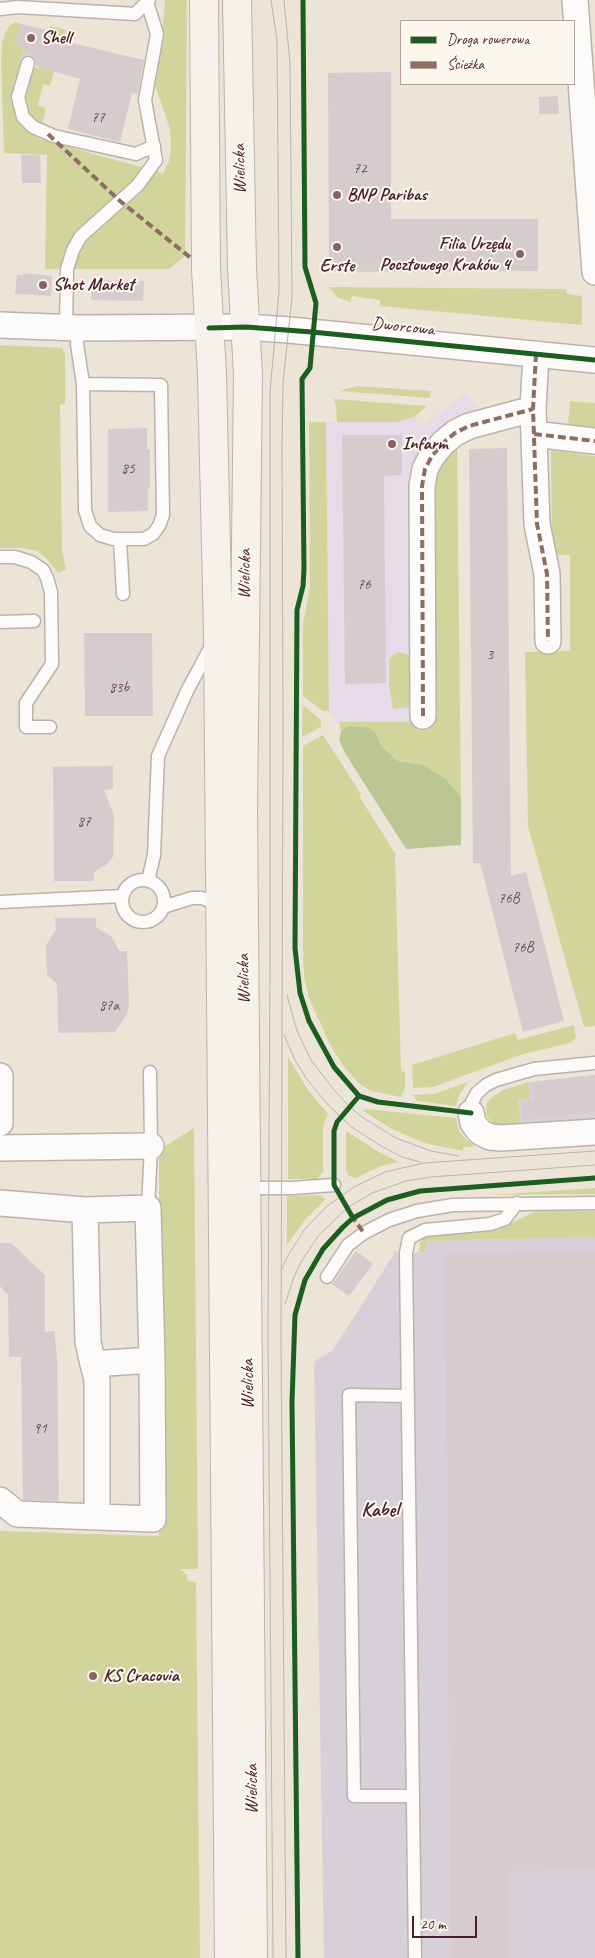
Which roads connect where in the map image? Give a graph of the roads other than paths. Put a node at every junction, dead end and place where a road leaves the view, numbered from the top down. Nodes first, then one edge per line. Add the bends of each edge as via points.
1 (204, 0) edge
2 (237, 0) edge
3 (575, 0) edge
4 (148, 1) edge
5 (0, 9) edge
6 (28, 63) dead end
7 (154, 146) junction
8 (595, 272) edge
9 (0, 325) edge
10 (246, 327) junction
11 (72, 328) junction
12 (209, 328) junction
13 (536, 354) junction
14 (595, 360) edge
15 (83, 384) junction
16 (533, 409) junction
17 (534, 434) junction
18 (595, 441) edge
19 (120, 539) junction
20 (0, 557) edge
21 (123, 594) dead end
22 (34, 621) dead end
23 (0, 622) edge
24 (218, 634) junction
25 (548, 642) dead end
26 (423, 716) dead end
27 (50, 727) dead end
28 (148, 881) junction
29 (123, 896) junction
30 (0, 902) edge
31 (220, 905) junction
32 (163, 907) junction
33 (595, 1062) edge
34 (150, 1072) dead end
35 (0, 1076) edge
36 (471, 1112) joint
37 (0, 1123) edge
38 (595, 1132) edge
39 (151, 1146) junction
40 (0, 1148) edge
41 (334, 1185) dead end
42 (246, 1188) junction
43 (0, 1203) edge
44 (517, 1203) junction
45 (595, 1203) edge
46 (148, 1208) junction
47 (85, 1210) junction
48 (327, 1277) dead end
49 (152, 1360) junction
50 (93, 1364) junction
51 (408, 1396) junction
52 (0, 1500) edge
53 (97, 1517) junction
54 (413, 1796) junction
55 (229, 1958) edge
56 (253, 1958) edge
57 (415, 1958) edge

1 - 12 main road, Wielicka
2 - 10 main road, Wielicka
3 - 8 street
4 - 5 lane via 135,14
4 - 7 lane via 157,34 145,100
6 - 7 lane via 18,97 23,117 33,127 54,136 136,154
7 - 11 lane via 156,160 138,185 81,236 73,250 67,269
9 - 11 street
10 - 12 street, Dworcowa
10 - 13 street, Dworcowa
10 - 42 main road, Wielicka via 243,809
11 - 12 street
11 - 15 lane
12 - 24 main road, Wielicka
13 - 14 street, Dworcowa
13 - 16 street
15 - 19 lane via 85,510 90,526 100,535
15 - 19 lane via 162,385 163,515 153,534 144,539
16 - 17 street
16 - 26 street via 469,426 455,433 437,450 425,469 422,486
17 - 18 street
17 - 25 street via 537,524 547,574
19 - 21 lane
20 - 27 lane via 31,562 43,570 47,578 51,592 52,664 26,704 26,727
22 - 23 lane
24 - 28 lane via 188,689 158,756 154,855
24 - 31 main road, Wielicka
28 - 29 lane via 134,882
28 - 32 lane via 159,888
29 - 30 lane
29 - 32 lane via 124,908 136,921 155,918
31 - 32 lane via 192,898
31 - 55 main road, Wielicka
33 - 36 lane via 534,1069 496,1080 477,1092
34 - 39 lane
35 - 37 street
36 - 38 street via 476,1127 490,1137
39 - 40 street
39 - 46 lane
41 - 42 lane
42 - 56 main road, Wielicka
43 - 47 street
44 - 45 lane
44 - 48 lane via 453,1206 417,1211 389,1220 348,1246
44 - 51 lane via 505,1219 490,1224 425,1230 409,1238 406,1253
46 - 47 street
46 - 49 street
47 - 50 street via 88,1342
49 - 50 street
49 - 53 street via 153,1519
50 - 53 street via 97,1379
51 - 54 lane
51 - 54 lane via 349,1395 353,1757 354,1796
52 - 53 street via 17,1514
54 - 57 lane

